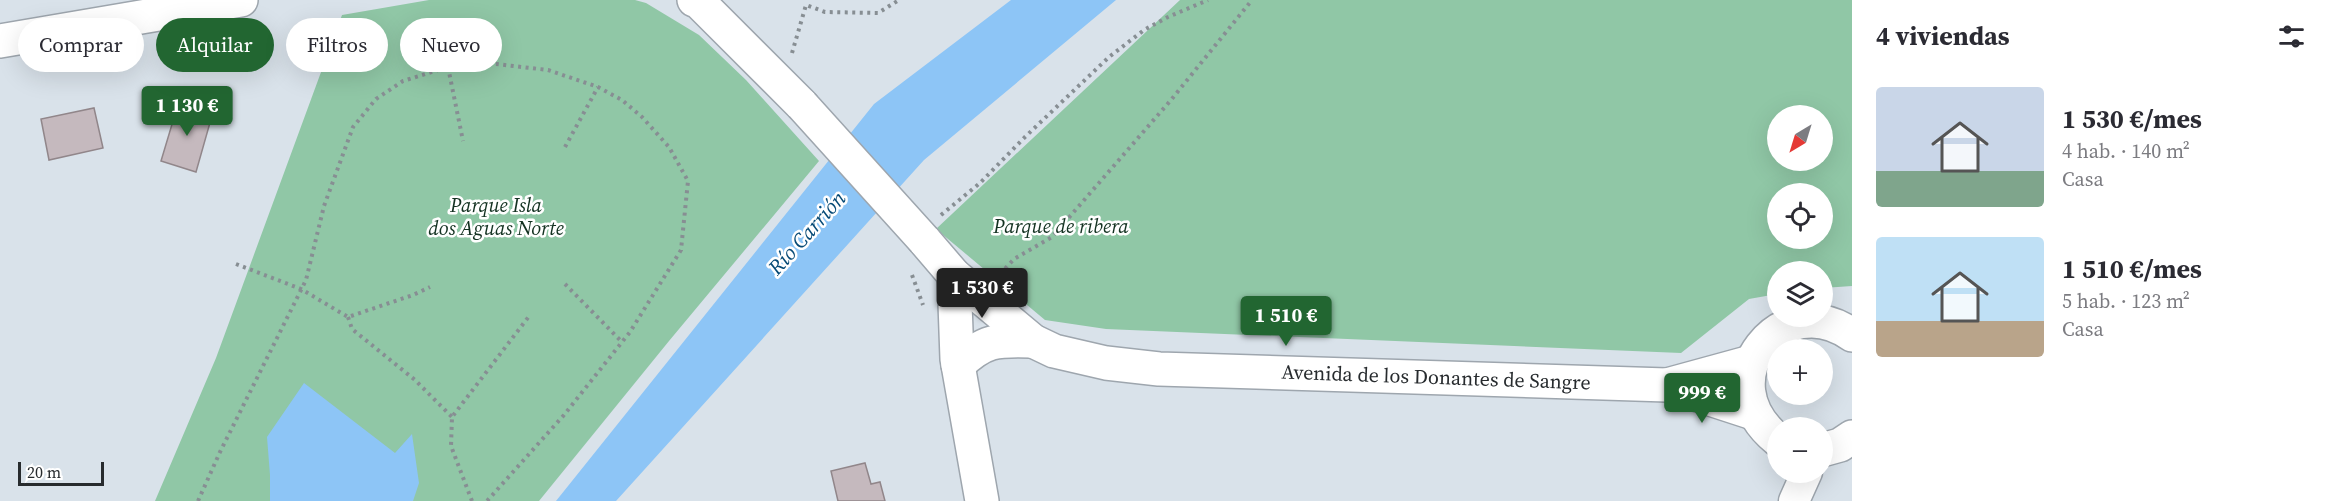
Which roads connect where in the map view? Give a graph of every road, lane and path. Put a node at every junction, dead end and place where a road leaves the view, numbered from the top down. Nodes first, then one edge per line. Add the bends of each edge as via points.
1 (241, 0) edge
2 (694, 0) edge
3 (899, 0) edge
4 (1208, 0) edge
5 (1252, 0) edge
6 (807, 2) edge
7 (0, 41) edge
8 (502, 65) edge
9 (432, 72) edge
10 (449, 72) edge
11 (598, 87) junction
12 (793, 95) junction
13 (463, 141) dead end
14 (565, 147) dead end
15 (931, 229) junction
16 (236, 264) dead end
17 (912, 274) dead end
18 (954, 275) junction
19 (565, 284) dead end
20 (430, 286) dead end
21 (301, 289) junction
22 (979, 297) junction
23 (923, 306) dead end
24 (530, 315) dead end
25 (348, 317) junction
26 (1852, 334) edge
27 (1033, 341) junction
28 (622, 342) junction
29 (1751, 363) junction
30 (958, 365) junction
31 (1667, 385) junction
32 (1753, 413) junction
33 (452, 417) junction
34 (1767, 431) edge
35 (1852, 437) edge
36 (1833, 447) edge
37 (1802, 483) edge
38 (198, 501) edge
39 (472, 501) edge
40 (487, 501) edge
41 (982, 501) edge
42 (1794, 501) edge

1 - 7 main road
2 - 12 main road, Avenida de los Donantes de Sangre
3 - 6 path via 878,13 825,12
4 - 15 path via 1144,30 1109,57
5 - 22 path via 1052,237 1014,260
6 - 12 path
8 - 11 path via 548,70
9 - 21 path via 403,81 376,99 353,128 324,206
10 - 13 path
11 - 14 path
11 - 28 path via 642,117 669,147 688,181 681,250
12 - 15 main road, Avenida de los Donantes de Sangre, bridge
15 - 18 main road, Avenida de los Donantes de Sangre
16 - 21 path
17 - 23 path
18 - 22 main road, Avenida de los Donantes de Sangre
18 - 30 main road
19 - 28 path
20 - 25 path
21 - 25 path
21 - 38 path
22 - 27 main road, Avenida de los Donantes de Sangre
24 - 33 path
25 - 33 path via 352,329 415,380
26 - 29 main road via 1833,324 1794,323 1761,345
27 - 30 main road via 999,340 974,349
27 - 31 main road, Avenida de los Donantes de Sangre via 1054,351 1106,363 1159,369
28 - 40 path via 564,415
29 - 31 main road, Avenida de los Donantes de Sangre
29 - 32 main road via 1747,379
30 - 41 main road
31 - 32 main road, Avenida de los Donantes de Sangre
32 - 34 main road
33 - 39 path via 451,446
35 - 36 main road
37 - 42 street

